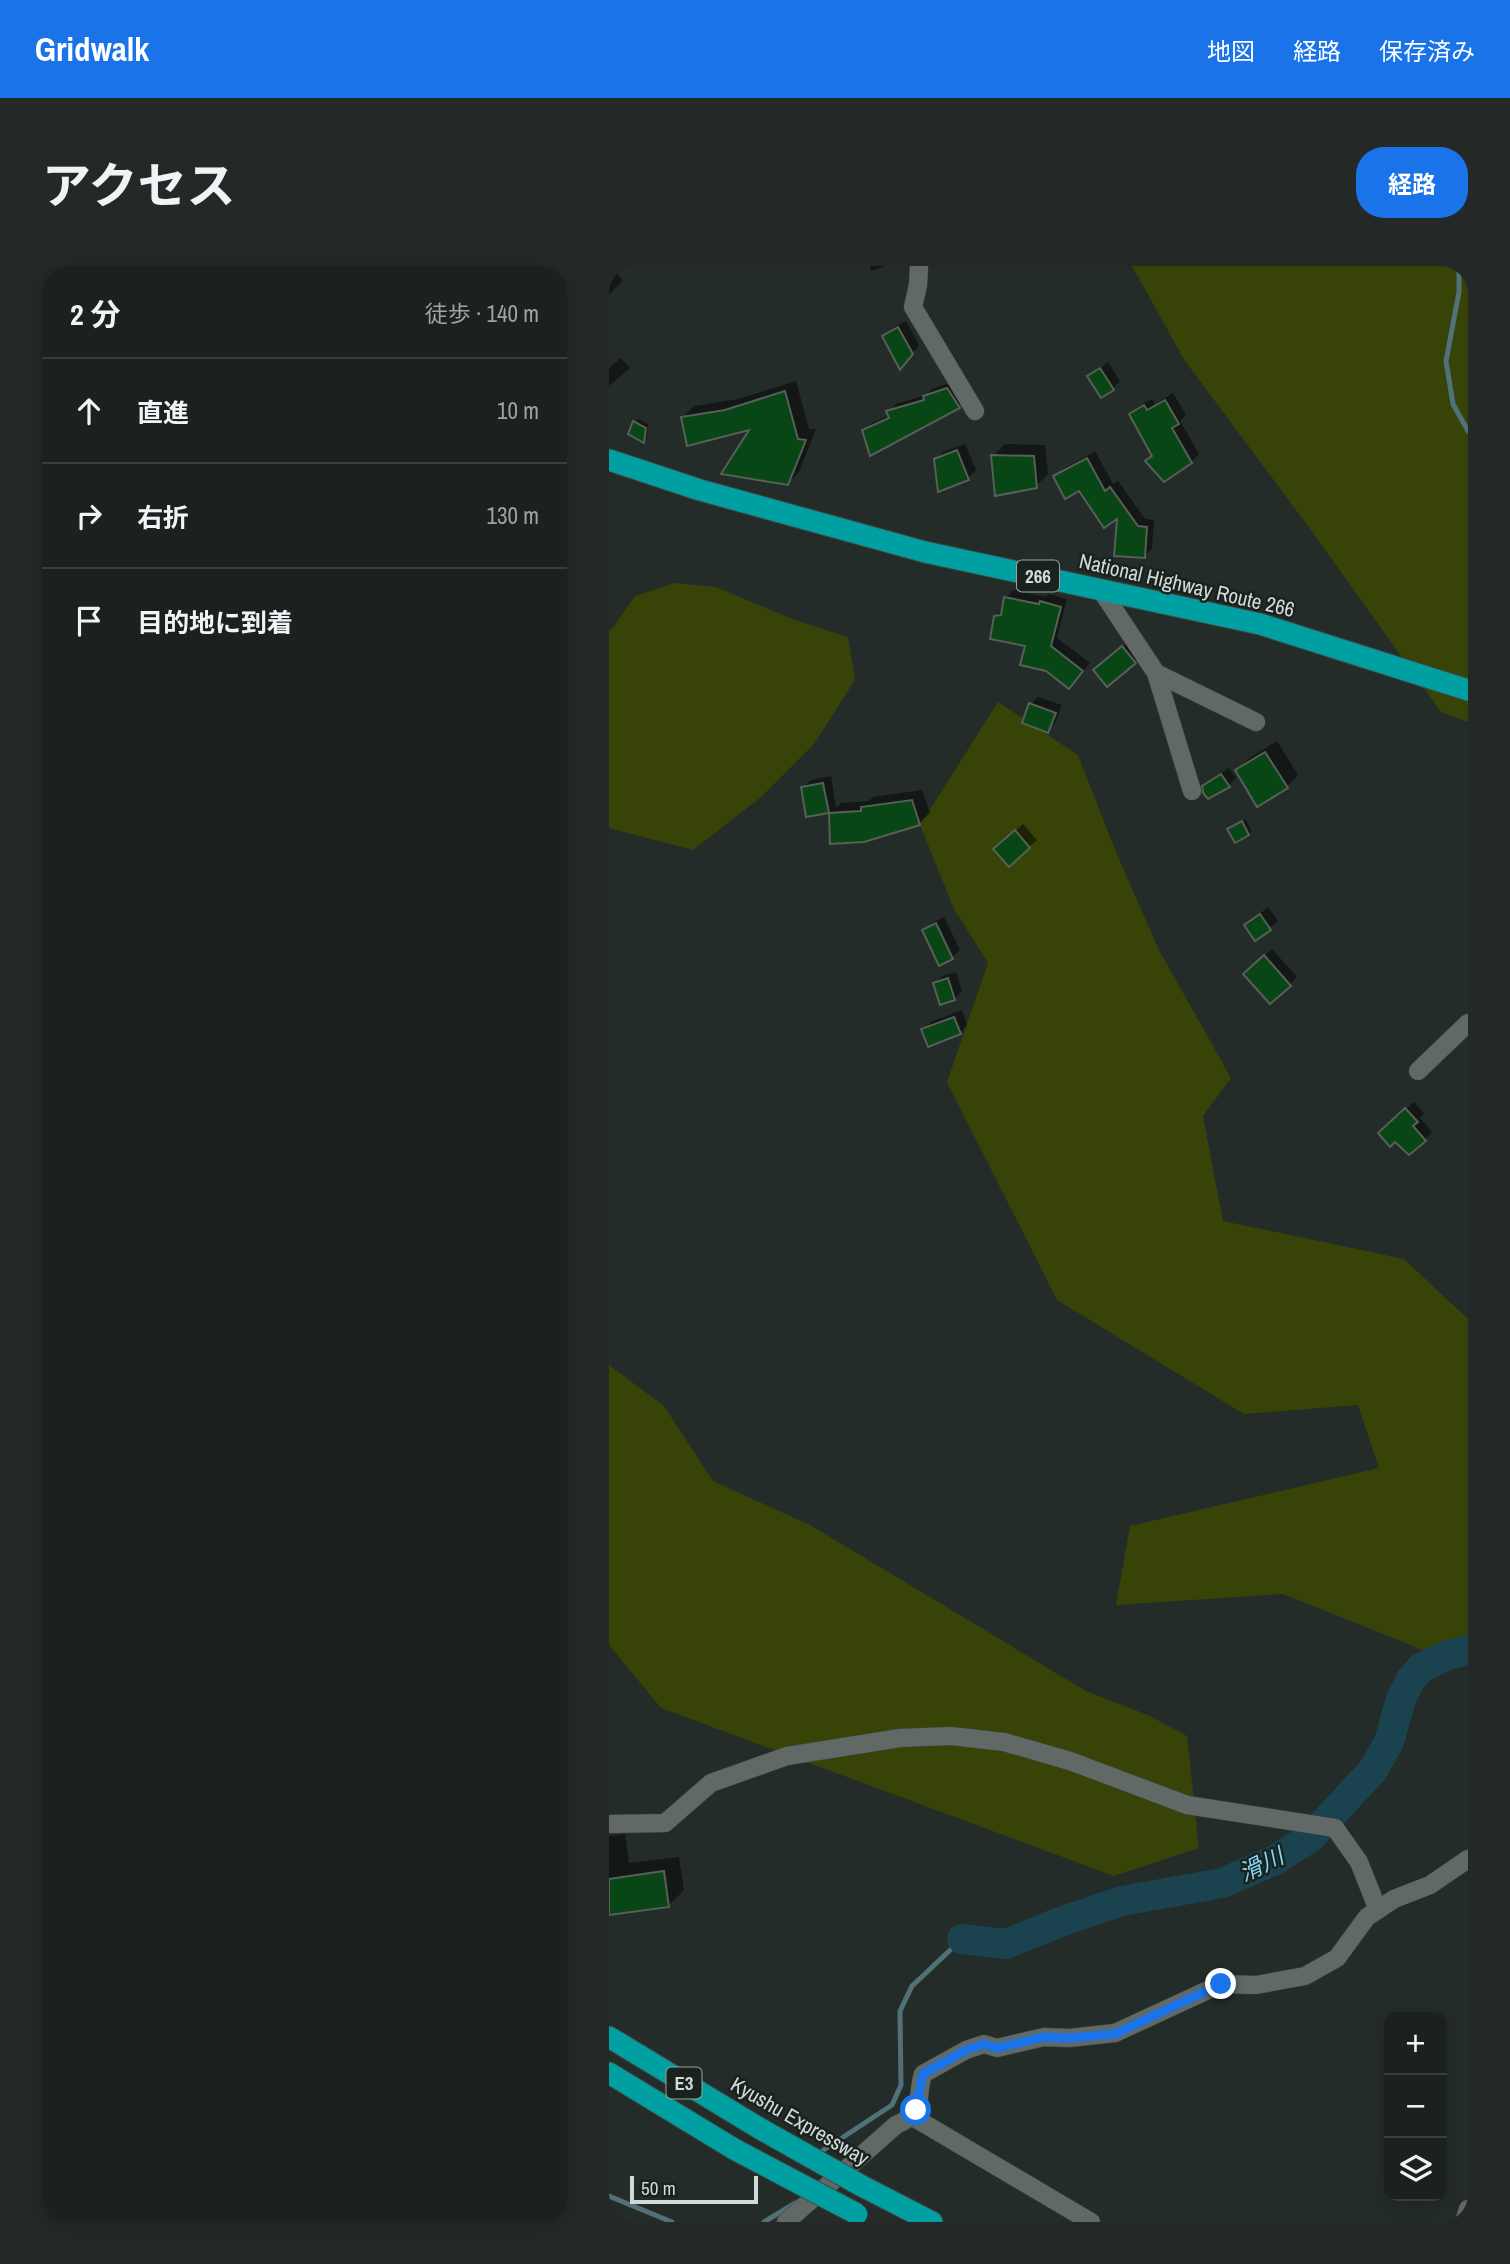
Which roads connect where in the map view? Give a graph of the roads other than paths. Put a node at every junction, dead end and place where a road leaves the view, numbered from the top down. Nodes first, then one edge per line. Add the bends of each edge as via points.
1 (919, 266) edge
2 (975, 411) dead end
3 (609, 460) edge
4 (1101, 590) junction
5 (1156, 673) junction
6 (1468, 690) edge
7 (1192, 791) dead end
8 (1468, 1023) edge
9 (1418, 1071) dead end
10 (609, 1824) edge
11 (1468, 1859) edge
12 (1378, 1910) junction
13 (609, 2038) edge
14 (609, 2073) edge
15 (913, 2117) junction
16 (1468, 2208) edge
17 (864, 2218) edge
18 (786, 2222) edge
19 (932, 2222) edge
20 (1090, 2222) edge
21 (1464, 2222) edge

1 - 2 street via 913,307
3 - 4 highway, National Highway Route 266 / 266 via 700,491 925,552
4 - 5 street
4 - 6 highway, National Highway Route 266 / 266 via 1260,624
5 - 5 street via 1210,698 1256,722 1193,691
5 - 7 street
8 - 9 street
10 - 12 street via 664,1823 711,1783 787,1756 900,1738 1004,1742 1070,1760 1187,1805 1335,1828 1359,1862
11 - 12 street via 1430,1885
12 - 15 street via 1367,1917 1337,1958 1305,1976 1256,1985 1221,1984 1115,2034 1044,2037 966,2050 923,2074
13 - 19 highway, Kyushu Expressway / E3, bridge via 759,2128
14 - 17 highway, E3, bridge via 734,2149
15 - 18 street via 896,2125
15 - 20 street
16 - 21 street

